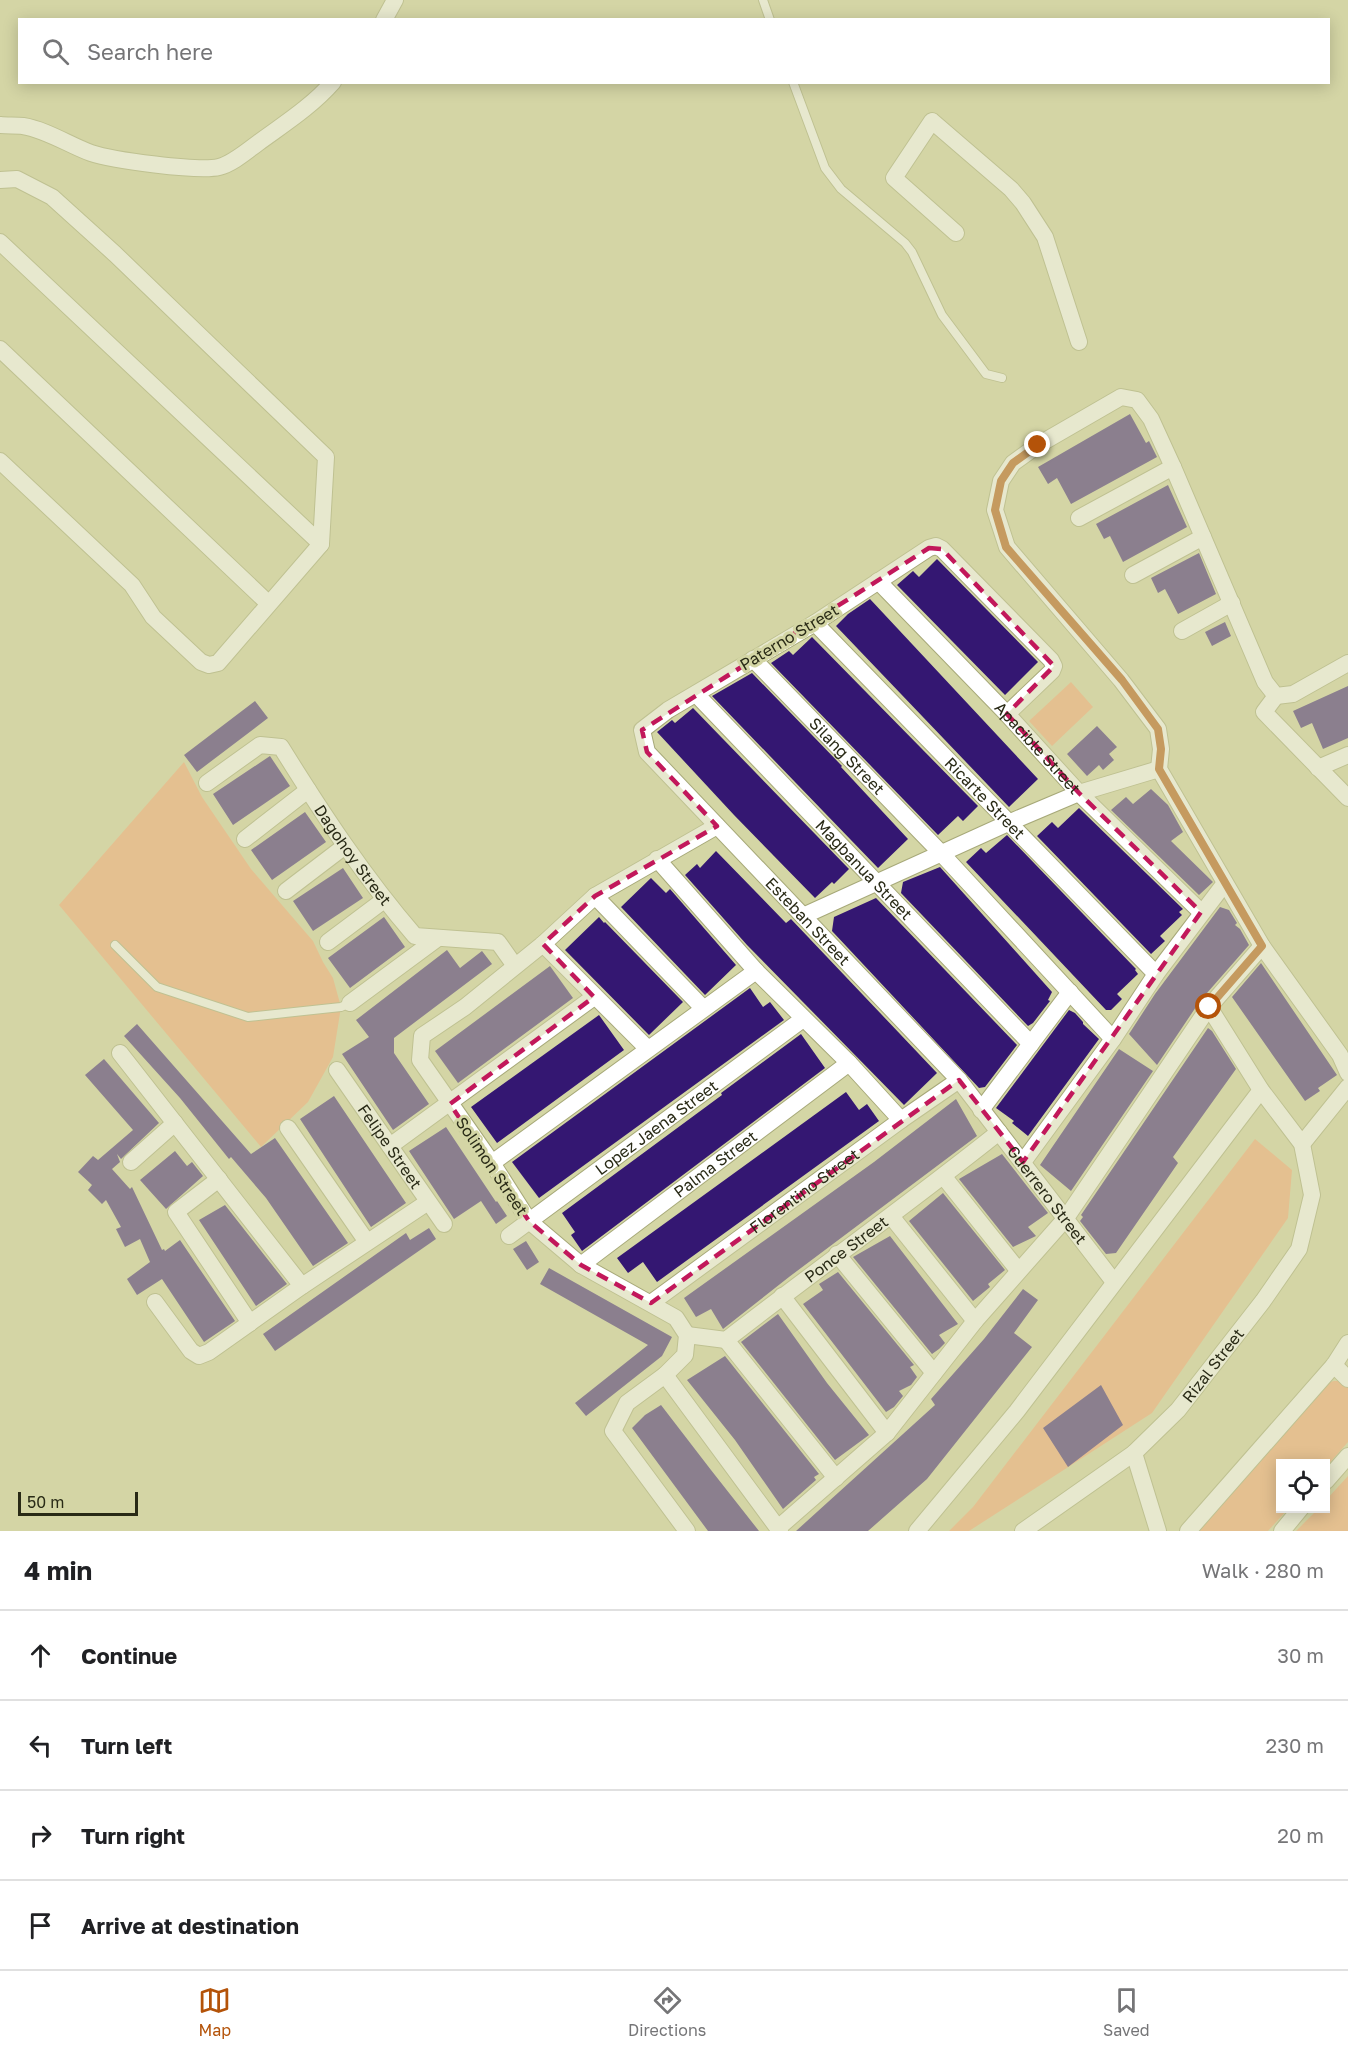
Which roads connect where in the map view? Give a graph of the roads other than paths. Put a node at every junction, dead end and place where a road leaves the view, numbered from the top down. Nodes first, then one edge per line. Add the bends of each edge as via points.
1 (395, 0) edge
2 (763, 0) edge
3 (385, 18) edge
4 (769, 18) edge
5 (331, 84) edge
6 (794, 84) edge
7 (0, 125) edge
8 (0, 180) edge
9 (956, 233) dead end
10 (0, 242) edge
11 (1079, 342) dead end
12 (0, 349) edge
13 (1002, 378) dead end
14 (0, 461) edge
15 (1173, 466) junction
16 (1079, 518) dead end
17 (1203, 537) junction
18 (321, 544) junction
19 (1133, 575) dead end
20 (878, 581) junction
21 (268, 603) junction
22 (1232, 603) junction
23 (815, 623) junction
24 (1182, 631) dead end
25 (753, 659) junction
26 (1348, 663) edge
27 (696, 694) junction
28 (1276, 696) junction
29 (1007, 714) junction
30 (642, 730) joint
31 (1348, 755) edge
32 (1318, 768) junction
33 (1159, 769) junction
34 (207, 783) dead end
35 (308, 790) junction
36 (1079, 793) junction
37 (1348, 798) edge
38 (1008, 823) junction
39 (717, 826) junction
40 (245, 839) dead end
41 (345, 846) junction
42 (941, 853) junction
43 (657, 859) junction
44 (874, 883) junction
45 (1225, 883) junction
46 (286, 891) dead end
47 (595, 896) junction
48 (384, 900) junction
49 (1202, 912) junction
50 (803, 916) junction
51 (438, 938) junction
52 (328, 942) dead end
53 (543, 944) junction
54 (116, 945) dead end
55 (1262, 946) junction
56 (515, 966) junction
57 (756, 971) junction
58 (1156, 975) junction
59 (1070, 992) junction
60 (594, 997) junction
61 (350, 1004) joint
62 (1209, 1007) junction
63 (703, 1008) junction
64 (803, 1019) junction
65 (1113, 1039) junction
66 (1031, 1044) junction
67 (647, 1048) junction
68 (120, 1053) dead end
69 (849, 1063) junction
70 (337, 1070) dead end
71 (1348, 1073) edge
72 (959, 1080) junction
73 (1348, 1087) edge
74 (1261, 1090) junction
75 (450, 1104) junction
76 (981, 1110) junction
77 (901, 1120) junction
78 (175, 1123) junction
79 (288, 1128) dead end
80 (999, 1132) junction
81 (1302, 1144) junction
82 (390, 1146) junction
83 (131, 1162) dead end
84 (1023, 1162) junction
85 (492, 1163) junction
86 (944, 1177) junction
87 (219, 1179) junction
88 (428, 1202) junction
89 (891, 1216) junction
90 (1065, 1218) junction
91 (528, 1221) junction
92 (444, 1224) dead end
93 (509, 1236) dead end
94 (368, 1242) junction
95 (837, 1254) junction
96 (581, 1265) junction
97 (1018, 1270) junction
98 (1114, 1282) junction
99 (302, 1286) junction
100 (782, 1296) junction
101 (155, 1302) dead end
102 (651, 1303) junction
103 (975, 1321) junction
104 (250, 1323) junction
105 (687, 1335) junction
106 (726, 1340) junction
107 (1348, 1343) edge
108 (1334, 1365) junction
109 (934, 1373) junction
110 (665, 1375) junction
111 (1348, 1379) edge
112 (887, 1433) junction
113 (1134, 1454) junction
114 (1348, 1456) edge
115 (1330, 1476) edge
116 (836, 1478) junction
117 (1297, 1513) edge
118 (779, 1530) edge
119 (687, 1531) edge
120 (917, 1531) edge
121 (1023, 1531) edge
122 (1158, 1531) edge
123 (1188, 1531) edge
124 (1281, 1531) edge

1 - 3 street
2 - 4 lane
5 - 7 street via 304,110 220,167 162,165 93,154 24,126
6 - 13 lane via 825,168 841,189 905,243 942,315 986,374
8 - 18 street via 17,179 52,197 326,457
9 - 11 street via 894,178 932,121 1023,203 1045,237
10 - 18 street
12 - 21 street
14 - 21 street via 132,585 153,617 201,662 218,663
15 - 16 street
15 - 17 street
15 - 33 street via 1151,419 1137,400 1121,397 1013,463 1001,481 995,510 1006,547 1122,680 1158,729
17 - 19 street
17 - 22 street
18 - 21 street
20 - 23 street, Paterno Street
20 - 29 street, Apacible Street
20 - 29 street, Paterno Street via 936,546 1051,660 1052,671
22 - 24 street
22 - 28 street via 1265,682
23 - 25 street, Paterno Street
23 - 38 street, Ricarte Street
25 - 27 street, Paterno Street
25 - 42 street, Silang Street
26 - 28 street via 1293,694
27 - 30 street, Paterno Street
27 - 44 street, Magbanua Street
28 - 32 street via 1264,712
29 - 36 street, Apacible Street
30 - 39 street, Esteban Street via 647,752
31 - 32 street
32 - 37 street
33 - 36 street
33 - 45 street
34 - 35 street, Dagohoy Street via 260,745 281,747
35 - 40 street
35 - 41 street, Dagohoy Street
36 - 38 street
36 - 49 street, Apacible Street
38 - 42 street
38 - 58 street, Ricarte Street
39 - 43 street, Solimon Street
39 - 50 street, Esteban Street
41 - 46 street
41 - 48 street, Dagohoy Street
42 - 44 street
42 - 59 street, Silang Street
43 - 47 street, Solimon Street
43 - 57 street
44 - 50 street
44 - 66 street, Magbanua Street
45 - 49 street
45 - 55 street
47 - 53 street, Solimon Street
47 - 63 street
48 - 51 street, Dagohoy Street via 415,936
48 - 52 street
49 - 58 street
50 - 72 street, Esteban Street
51 - 56 street, Dagohoy Street via 498,942
51 - 61 street
53 - 56 street, Solimon Street
53 - 60 street
54 - 61 lane via 157,987 248,1017
55 - 62 street
55 - 71 street via 1340,1054
56 - 75 street, Solimon Street via 422,1036 420,1060
57 - 63 street
57 - 64 street
58 - 65 street
59 - 65 street, Silang Street
59 - 66 street
60 - 67 street
60 - 75 street
62 - 74 street
62 - 90 street
63 - 67 street
64 - 69 street
64 - 91 street, Lopez Jaena Street
65 - 84 street
66 - 76 street
67 - 85 street
68 - 78 street
69 - 77 street
69 - 96 street, Palma Street
70 - 82 street, Felipe Street
72 - 76 street, Esteban Street
72 - 77 street, Florentino Street
73 - 81 street
74 - 81 street
74 - 98 street
75 - 82 street
75 - 85 street, Solimon Street
76 - 80 street, Guerrero Street
77 - 102 street, Florentino Street
78 - 83 street
78 - 87 street
79 - 94 street
80 - 84 street, Guerrero Street
80 - 86 street, Ponce Street
81 - 113 street, Rizal Street via 1312,1195 1299,1249 1178,1410
82 - 88 street, Felipe Street
84 - 90 street, Guerrero Street
85 - 91 street, Solimon Street
86 - 89 street, Ponce Street
86 - 97 street
87 - 99 street
87 - 104 street via 176,1212
88 - 92 street, Felipe Street
88 - 94 street
89 - 95 street, Ponce Street
89 - 103 street
90 - 97 street
90 - 98 street, Guerrero Street
91 - 93 street, Lopez Jaena Street
91 - 96 street, Solimon Street
94 - 99 street
95 - 100 street, Ponce Street
95 - 109 street
96 - 102 street, Solimon Street
97 - 103 street
98 - 120 street via 1017,1411
99 - 104 street
100 - 106 street, Ponce Street
100 - 112 street
101 - 104 street via 191,1351 199,1356
102 - 105 street, Solimon Street via 676,1318
103 - 109 street
105 - 106 street
105 - 110 street via 685,1355
106 - 116 street
107 - 108 street
108 - 111 street
108 - 123 street
109 - 112 street
110 - 118 street
110 - 119 street via 627,1403 613,1431
112 - 116 street
113 - 121 street, Rizal Street
113 - 122 street
114 - 115 street
116 - 118 street
117 - 124 street

